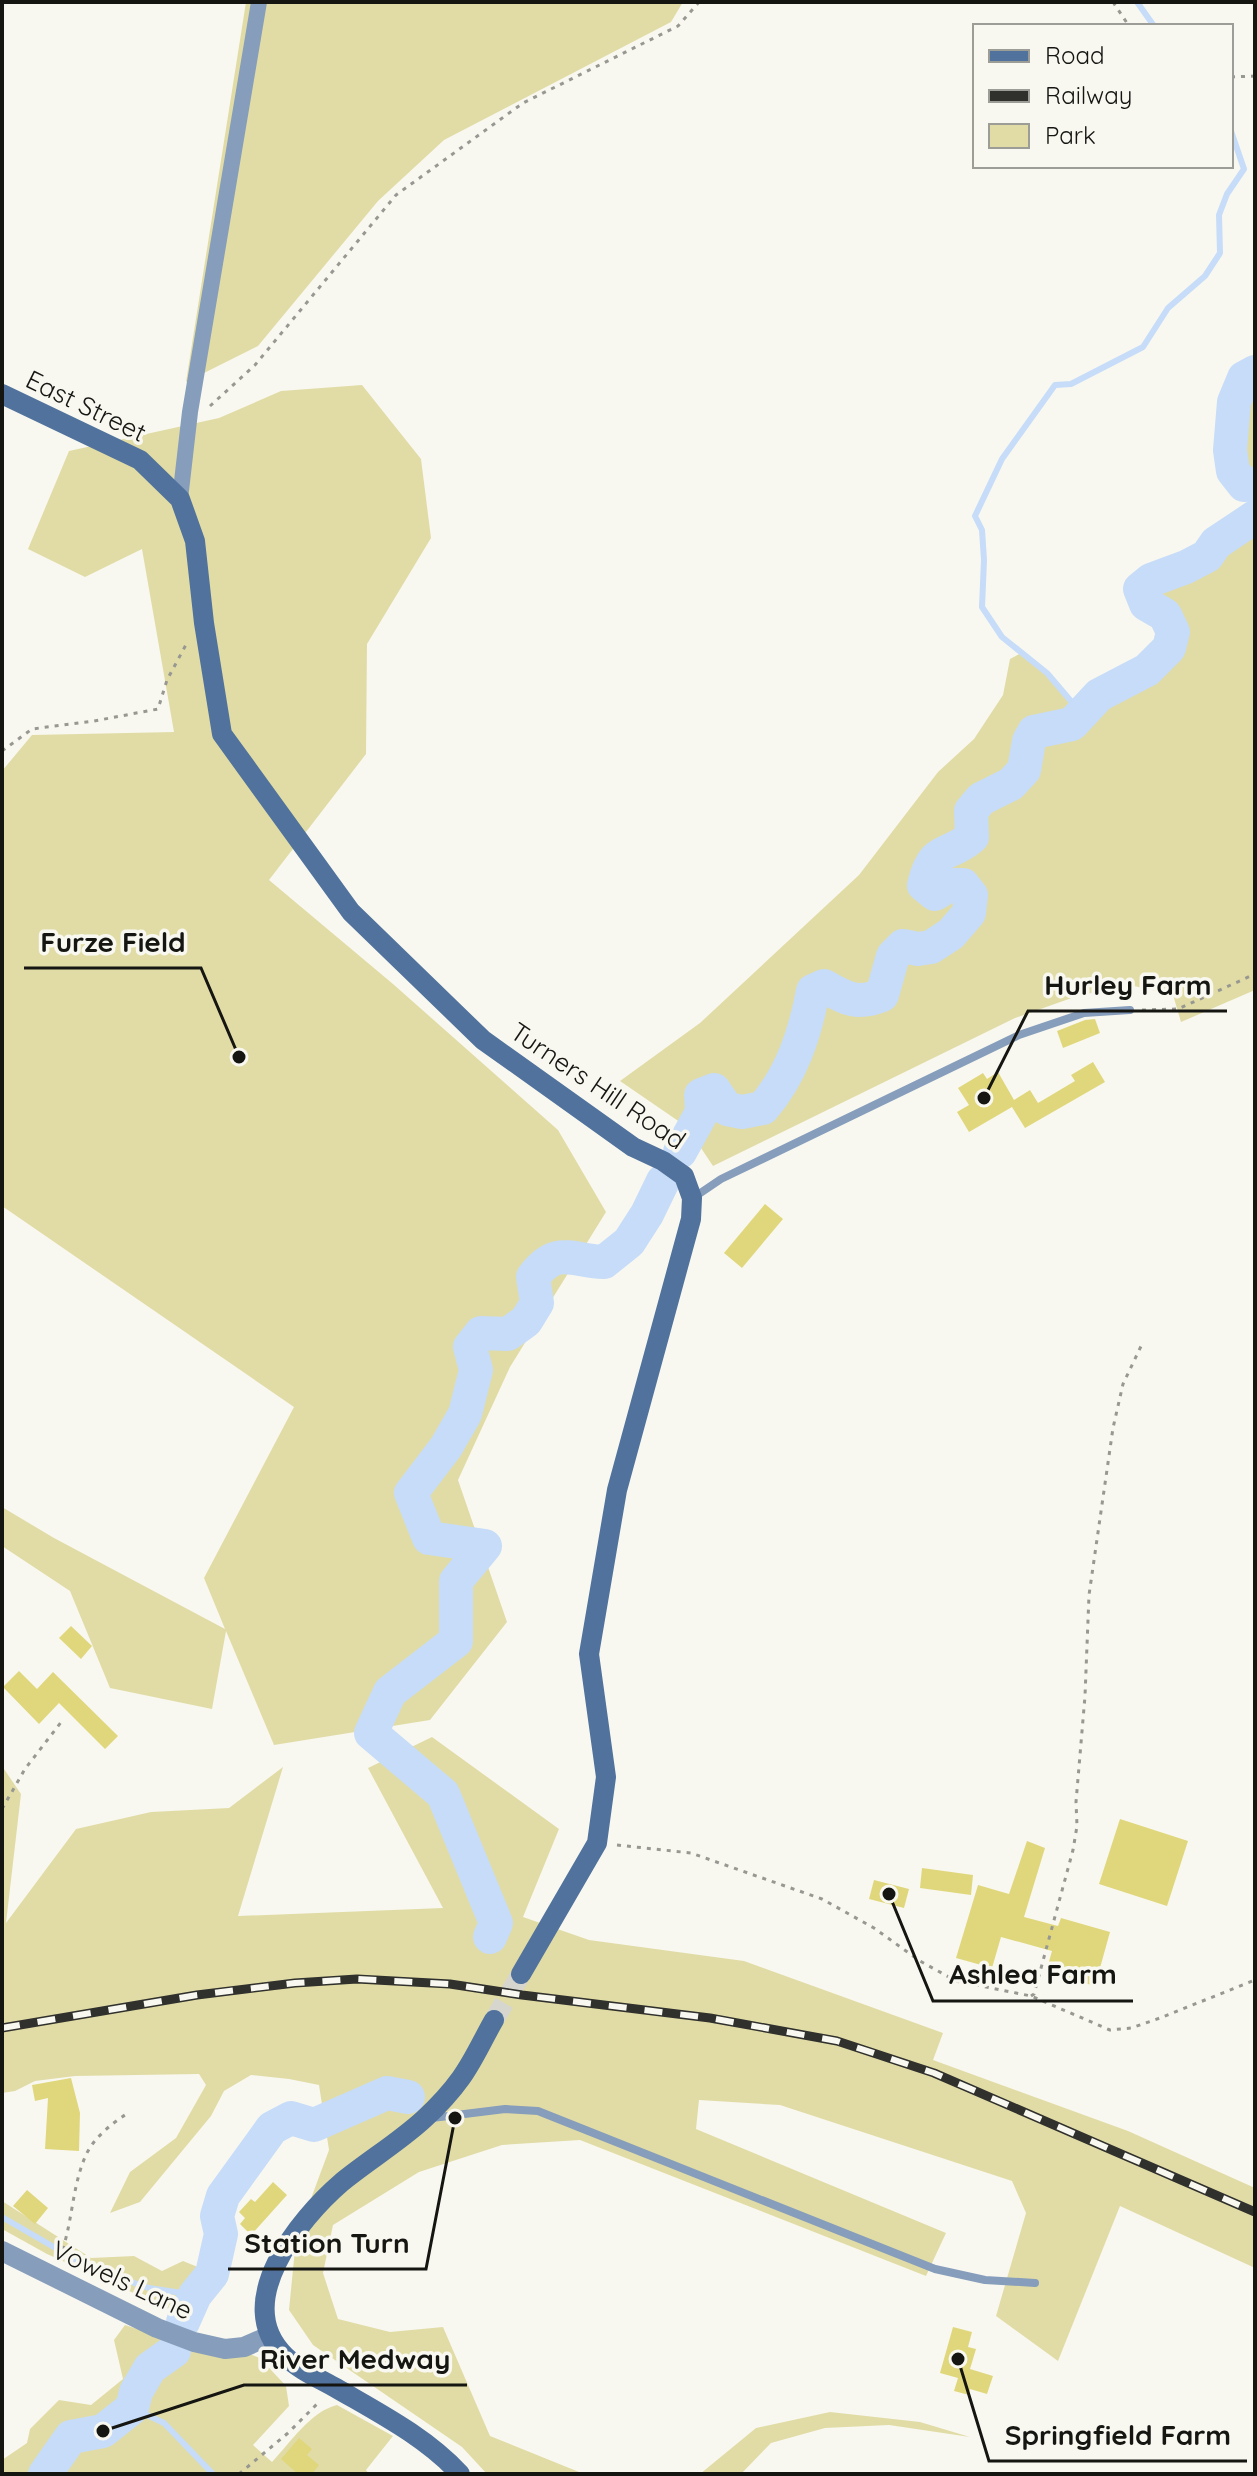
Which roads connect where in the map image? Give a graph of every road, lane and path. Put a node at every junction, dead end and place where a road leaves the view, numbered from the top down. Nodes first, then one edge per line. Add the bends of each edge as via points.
1 (259, 2) edge
2 (699, 2) edge
3 (1113, 2) edge
4 (1128, 24) edge
5 (1255, 76) edge
6 (1233, 77) edge
7 (2, 394) edge
8 (190, 412) junction
9 (180, 499) junction
10 (204, 623) junction
11 (2, 751) edge
12 (1255, 974) edge
13 (1130, 1010) joint
14 (692, 1198) junction
15 (1143, 1342) dead end
16 (62, 1721) dead end
17 (2, 1809) edge
18 (597, 1843) junction
19 (521, 1974) tunnel mouth
20 (1255, 1980) edge
21 (1031, 1996) junction
22 (494, 2020) tunnel mouth
23 (125, 2115) dead end
24 (423, 2120) junction
25 (2, 2251) edge
26 (61, 2255) dead end
27 (1035, 2283) dead end
28 (269, 2336) junction
29 (334, 2387) junction
30 (239, 2474) edge
31 (460, 2474) edge

1 - 8 street
2 - 8 path via 678,26 523,103 396,195 255,365 200,415
3 - 4 path
5 - 6 path
7 - 9 main road, East Street via 140,460
8 - 9 street
9 - 10 main road, Turners Hill Road via 195,541
10 - 11 path via 195,626 158,709 32,729
10 - 14 main road, Turners Hill Road via 222,734 351,912 483,1040 633,1147 684,1176
12 - 13 path via 1178,1009
13 - 14 lane via 1084,1013 1019,1035 721,1179
14 - 18 main road via 691,1219 617,1490 589,1654 606,1777
15 - 21 path via 1123,1384 1113,1428 1089,1595 1073,1850
16 - 17 path
18 - 19 main road
18 - 21 path via 691,1853 822,1899 956,1981
20 - 21 path via 1131,2028 1110,2030
22 - 24 main road via 461,2079
23 - 26 path via 86,2154
24 - 27 lane via 505,2109 538,2111 946,2272
24 - 28 main road via 341,2183 308,2216 280,2258 263,2298
25 - 28 street, Vowels Lane via 194,2342 225,2349
28 - 29 main road via 294,2363
29 - 30 path
29 - 31 main road via 407,2430

